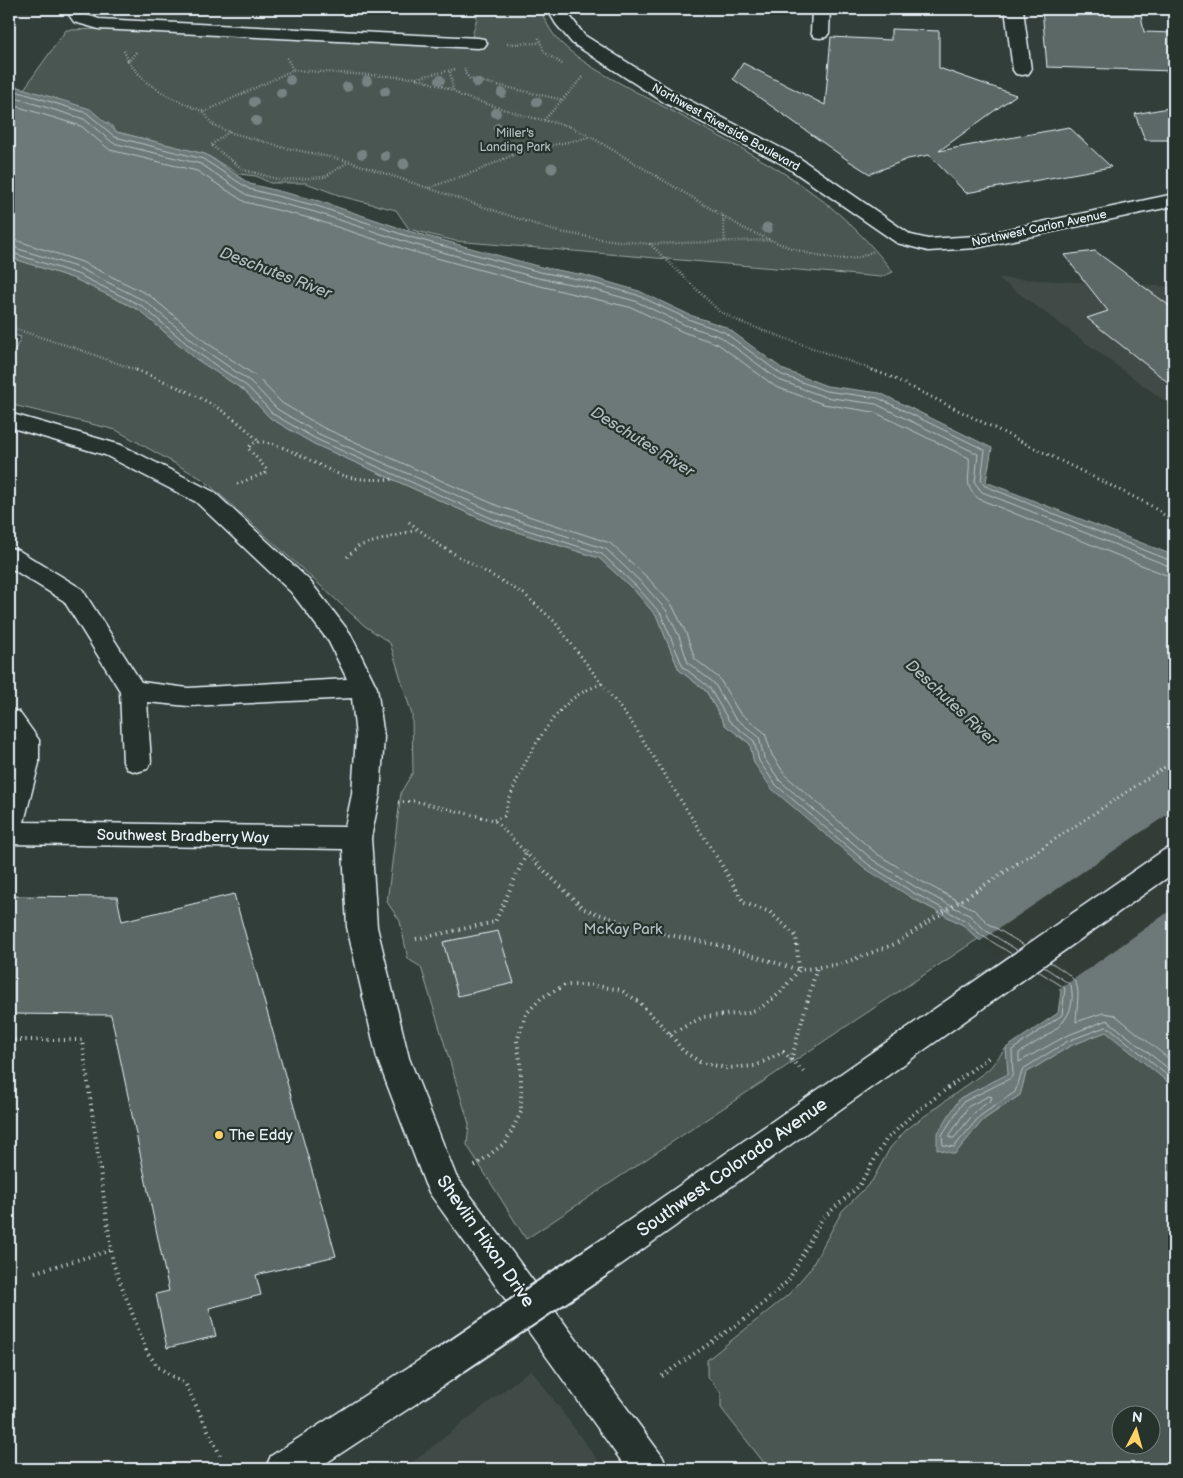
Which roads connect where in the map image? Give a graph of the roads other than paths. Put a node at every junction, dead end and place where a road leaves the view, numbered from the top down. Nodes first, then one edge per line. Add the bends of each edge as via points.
1 (556, 9) edge
2 (821, 9) edge
3 (1014, 9) edge
4 (79, 15) edge
5 (820, 33) dead end
6 (478, 43) dead end
7 (1022, 70) dead end
8 (1174, 200) edge
9 (904, 238) joint
10 (9, 420) edge
11 (9, 556) edge
12 (364, 688) junction
13 (132, 691) junction
14 (9, 720) edge
15 (137, 762) dead end
16 (9, 828) edge
17 (9, 833) edge
18 (357, 838) junction
19 (1174, 858) edge
20 (284, 1469) edge
21 (649, 1469) edge

1 - 9 street, Northwest Riverside Boulevard via 578,39 672,99 791,161
2 - 5 street
3 - 7 street
4 - 6 street via 99,24
8 - 9 street, Northwest Carlon Avenue via 976,242 928,245
10 - 12 street, Shevlin Hixon Drive via 113,450 205,496 300,586 342,639
11 - 13 street via 73,595
12 - 13 street via 188,697
12 - 18 street, Shevlin Hixon Drive via 370,737
13 - 15 street
14 - 16 street via 25,740 25,763
17 - 18 street, Southwest Bradberry Way
18 - 21 street, Shevlin Hixon Drive via 362,927 394,1058 442,1184
19 - 20 street, Southwest Colorado Avenue, bridge via 604,1257

